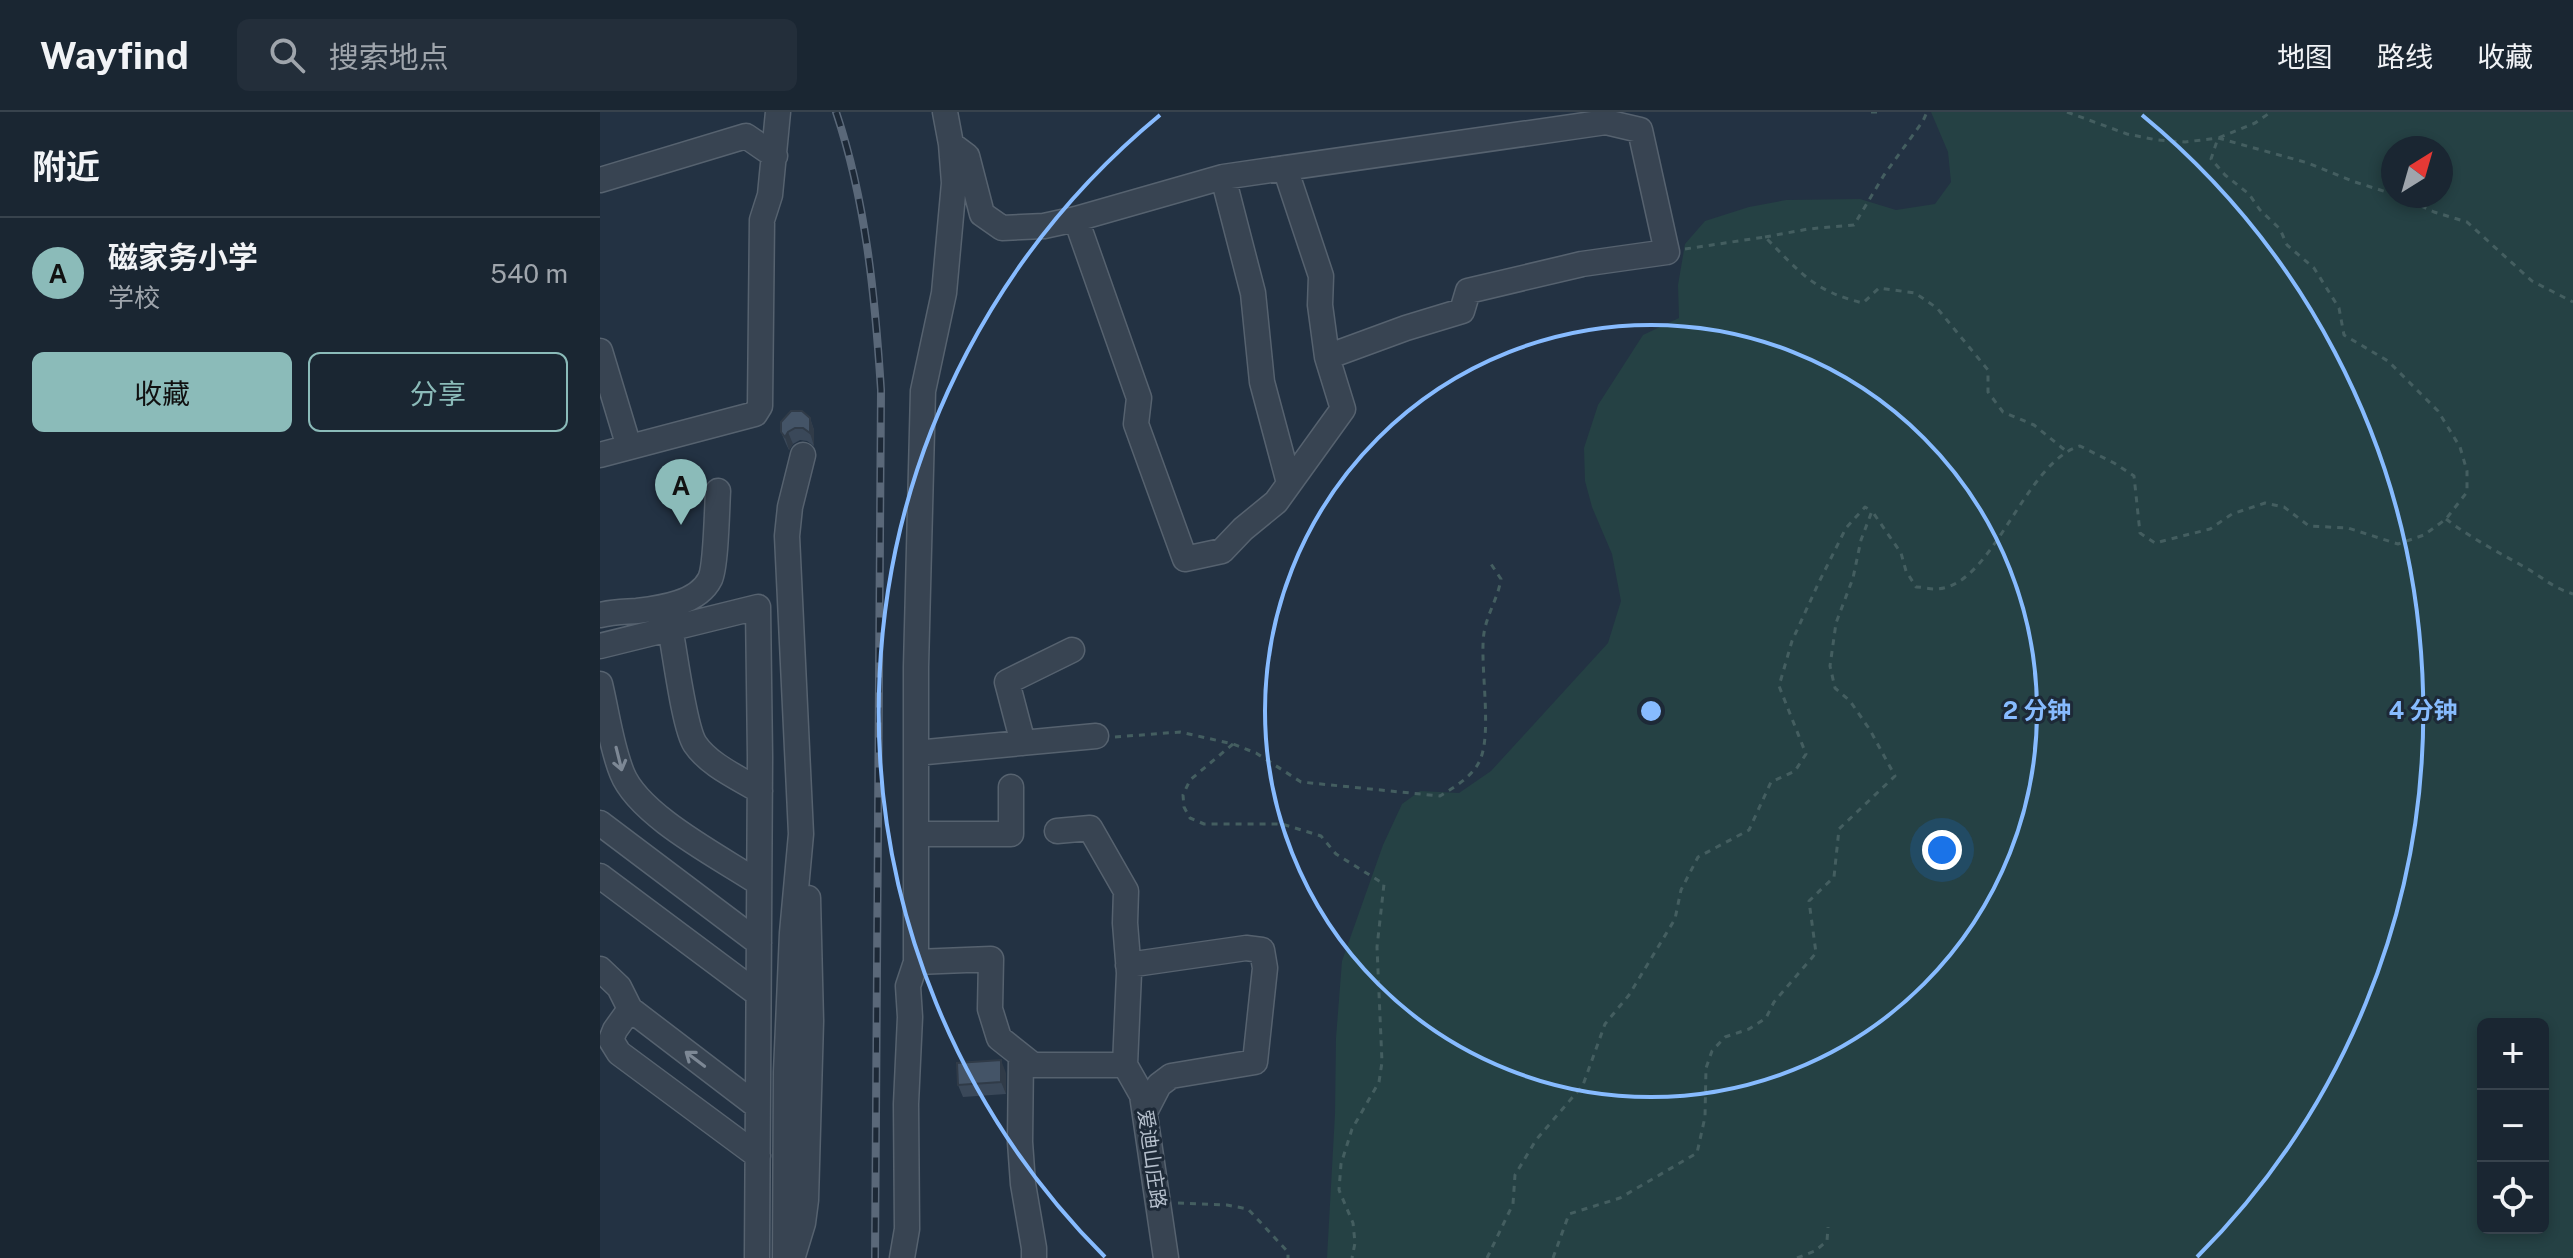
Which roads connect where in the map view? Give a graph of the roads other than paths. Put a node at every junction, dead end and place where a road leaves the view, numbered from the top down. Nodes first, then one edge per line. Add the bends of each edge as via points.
1 (778, 112) edge
2 (945, 112) edge
3 (951, 144) junction
4 (775, 156) junction
5 (1285, 168) junction
6 (1223, 177) junction
7 (600, 180) edge
8 (1076, 219) junction
9 (600, 351) edge
10 (1327, 357) junction
11 (629, 447) junction
12 (600, 455) edge
13 (803, 455) dead end
14 (1289, 483) junction
15 (718, 491) dead end
16 (600, 615) edge
17 (670, 628) junction
18 (600, 646) edge
19 (1072, 650) dead end
20 (600, 684) edge
21 (1096, 736) road end
22 (1023, 743) junction
23 (916, 753) junction
24 (1011, 787) dead end
25 (760, 791) junction
26 (600, 823) edge
27 (1057, 831) dead end
28 (801, 834) junction
29 (916, 834) junction
30 (600, 876) edge
31 (759, 883) junction
32 (759, 943) junction
33 (916, 962) junction
34 (1128, 965) junction
35 (600, 969) edge
36 (758, 994) junction
37 (630, 1009) junction
38 (1021, 1056) junction
39 (1125, 1065) junction
40 (757, 1106) junction
41 (1145, 1112) junction
42 (758, 1156) junction
43 (757, 1258) edge
44 (785, 1258) edge
45 (793, 1258) edge
46 (902, 1258) edge
47 (1034, 1258) edge
48 (1166, 1258) edge

1 - 4 street
2 - 3 street
3 - 8 street via 967,156 982,214 1002,228
3 - 23 street via 954,183 944,293 923,391
4 - 7 street via 746,136
4 - 11 street via 762,220 760,406 755,414
5 - 6 street
5 - 10 street via 1321,276
5 - 10 street via 1606,122 1640,130 1667,252 1582,264 1468,291 1462,311
6 - 8 street
6 - 14 street via 1250,278 1262,382
8 - 14 street via 1139,398 1136,424 1185,559 1222,551 1276,502
9 - 11 street
10 - 14 street via 1343,409
11 - 12 street
13 - 28 street via 787,536
15 - 16 street via 711,577 701,591 685,601
17 - 18 street
17 - 25 street via 694,743 714,763
17 - 25 street via 758,607
19 - 22 street via 1007,682
20 -> 31 street via 630,790 649,811
21 - 22 street
22 - 23 street
23 - 29 street
24 - 29 street via 1011,834
25 - 31 street
26 - 32 street
27 - 34 street via 1090,828 1126,891
28 - 44 street via 786,1072
28 - 45 street via 809,858 810,1051 806,1200
29 - 33 street
30 - 36 street
31 - 32 street
32 - 36 street
33 - 38 street via 991,959 990,1009 999,1038
33 - 46 street via 908,986 907,1229
34 - 39 street
34 - 41 street via 1246,948 1262,950 1265,968 1255,1062 1171,1076 1159,1085
35 - 37 street via 619,987
36 - 40 street
40 -> 37 street
37 - 42 street via 611,1040 619,1053
38 - 39 street via 1033,1065
38 - 47 street via 1020,1142
39 - 41 street, 爱迪山庄路
40 - 42 street
41 - 48 street, 爱迪山庄路
42 - 43 street

